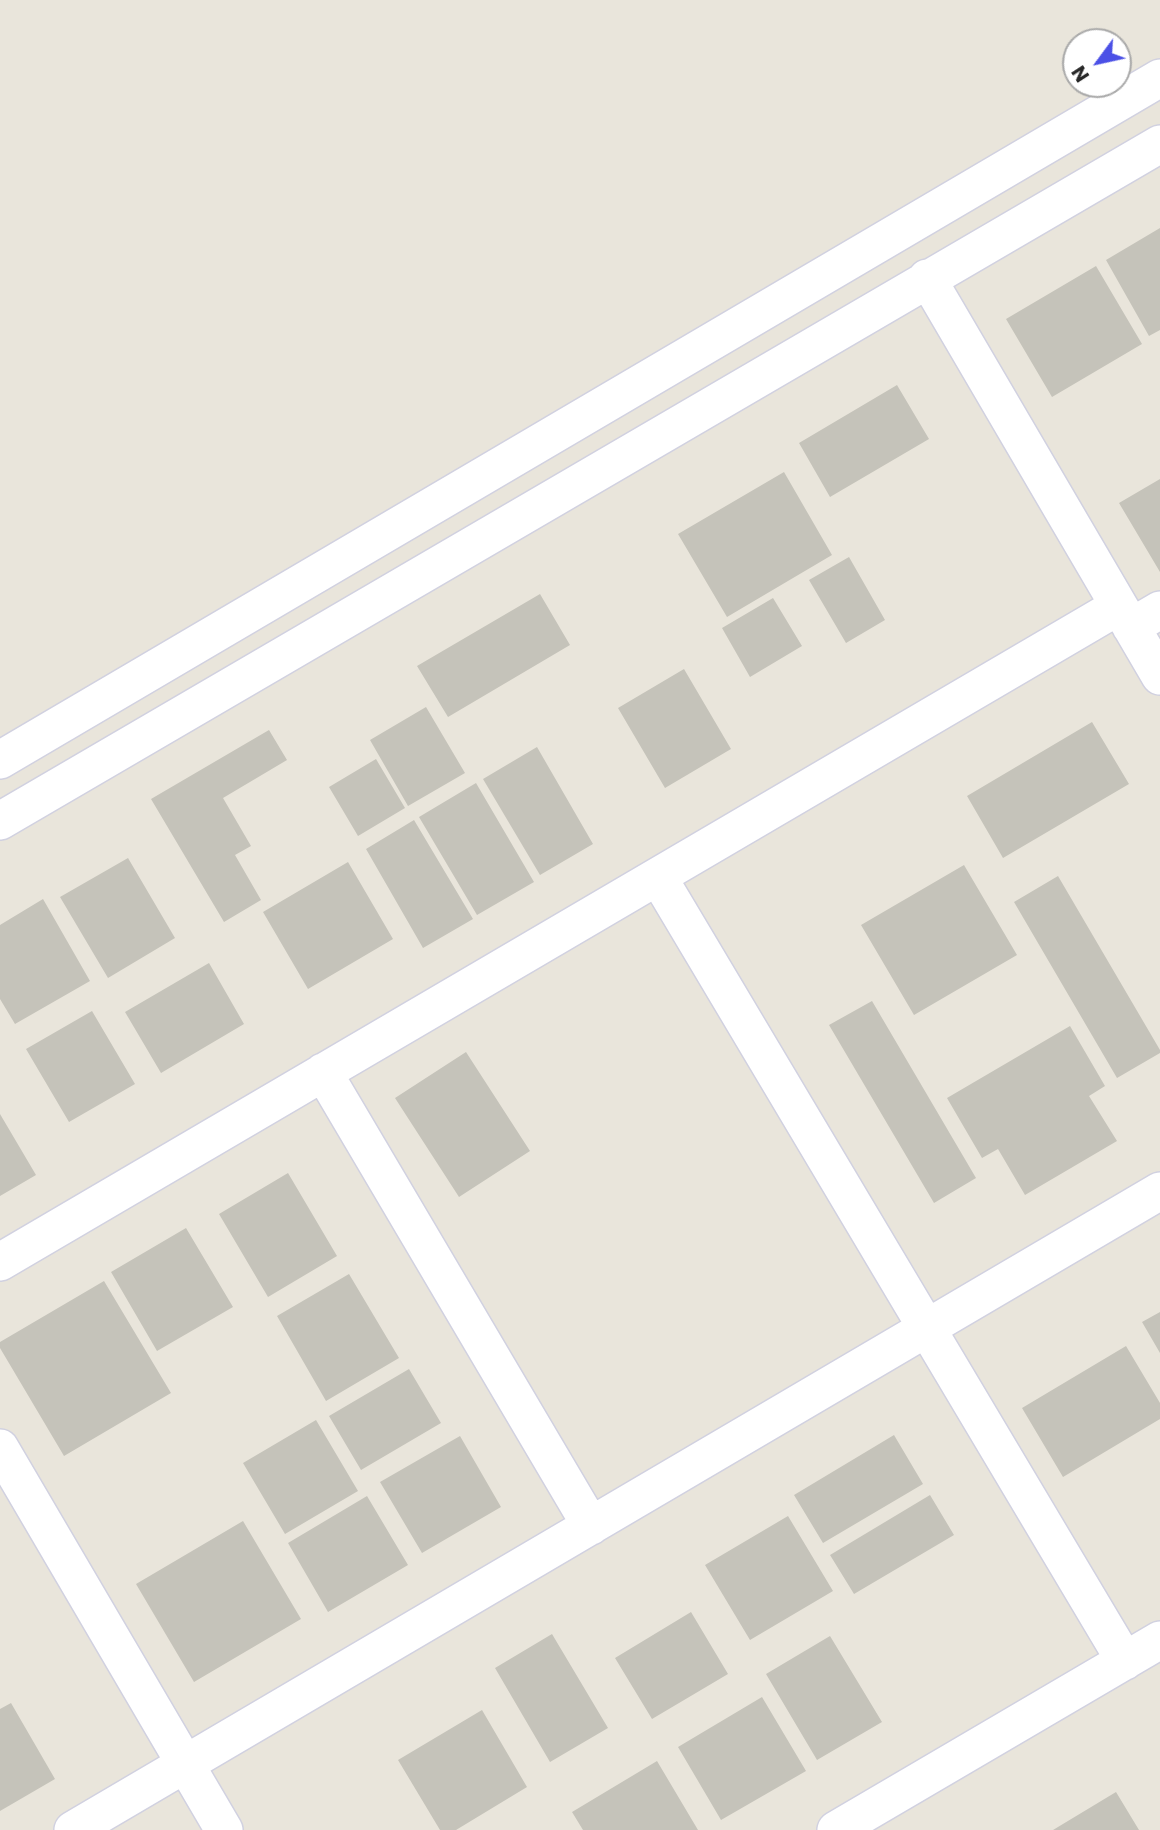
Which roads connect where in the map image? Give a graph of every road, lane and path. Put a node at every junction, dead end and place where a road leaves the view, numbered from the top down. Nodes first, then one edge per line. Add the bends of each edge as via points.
1 (1160, 78) edge
2 (1160, 144) edge
3 (927, 278) junction
4 (1137, 615) edge
5 (1160, 676) edge
6 (0, 760) edge
7 (0, 821) edge
8 (658, 877) junction
9 (323, 1072) junction
10 (1160, 1191) edge
11 (0, 1262) edge
12 (927, 1328) junction
13 (0, 1448) edge
14 (591, 1526) junction
15 (1160, 1640) edge
16 (1125, 1661) junction
17 (186, 1764) junction
18 (74, 1830) edge
19 (224, 1830) edge
20 (836, 1830) edge

1 - 6 street
2 - 3 street
3 - 4 street
3 - 7 street
4 - 5 street
4 - 8 street
8 - 9 street
8 - 12 street
9 - 11 street
9 - 14 street
10 - 12 street
12 - 14 street
12 - 16 street
13 - 17 street
14 - 17 street
15 - 16 street
16 - 20 street
17 - 18 street
17 - 19 street

